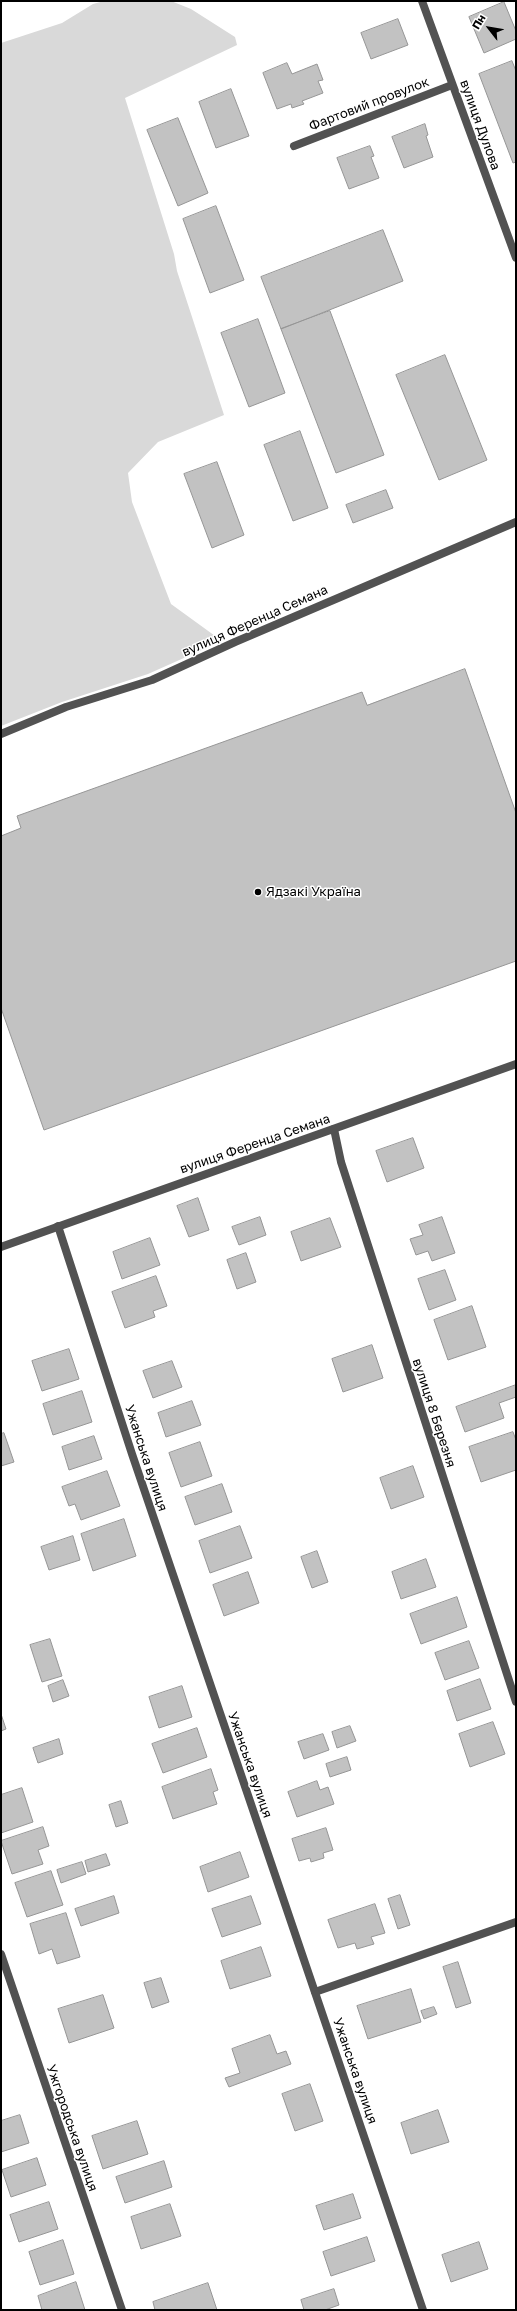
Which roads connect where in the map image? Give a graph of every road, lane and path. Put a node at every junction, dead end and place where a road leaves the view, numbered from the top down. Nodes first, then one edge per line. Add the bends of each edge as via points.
1 (422, 1) edge
2 (452, 85) junction
3 (294, 146) dead end
4 (516, 258) edge
5 (516, 522) edge
6 (1, 734) edge
7 (516, 1064) edge
8 (334, 1129) junction
9 (58, 1226) junction
10 (1, 1247) edge
11 (516, 1702) edge
12 (516, 1922) edge
13 (1, 1954) edge
14 (315, 1992) junction
15 (122, 2310) edge
16 (423, 2310) edge

1 - 2 street, вулиця Дулова
2 - 3 street, Фартовий провулок
2 - 4 street, вулиця Дулова
5 - 6 street, вулиця Ференца Семана via 152,680 66,707
7 - 8 street, вулиця Ференца Семана
8 - 9 street, вулиця Ференца Семана
8 - 11 street, вулиця 8 Березня via 341,1162
9 - 10 street, вулиця Ференца Семана
9 - 14 street, Ужанська вулиця via 132,1454
12 - 14 street
13 - 15 street, Ужгородська вулиця
14 - 16 street, Ужанська вулиця

